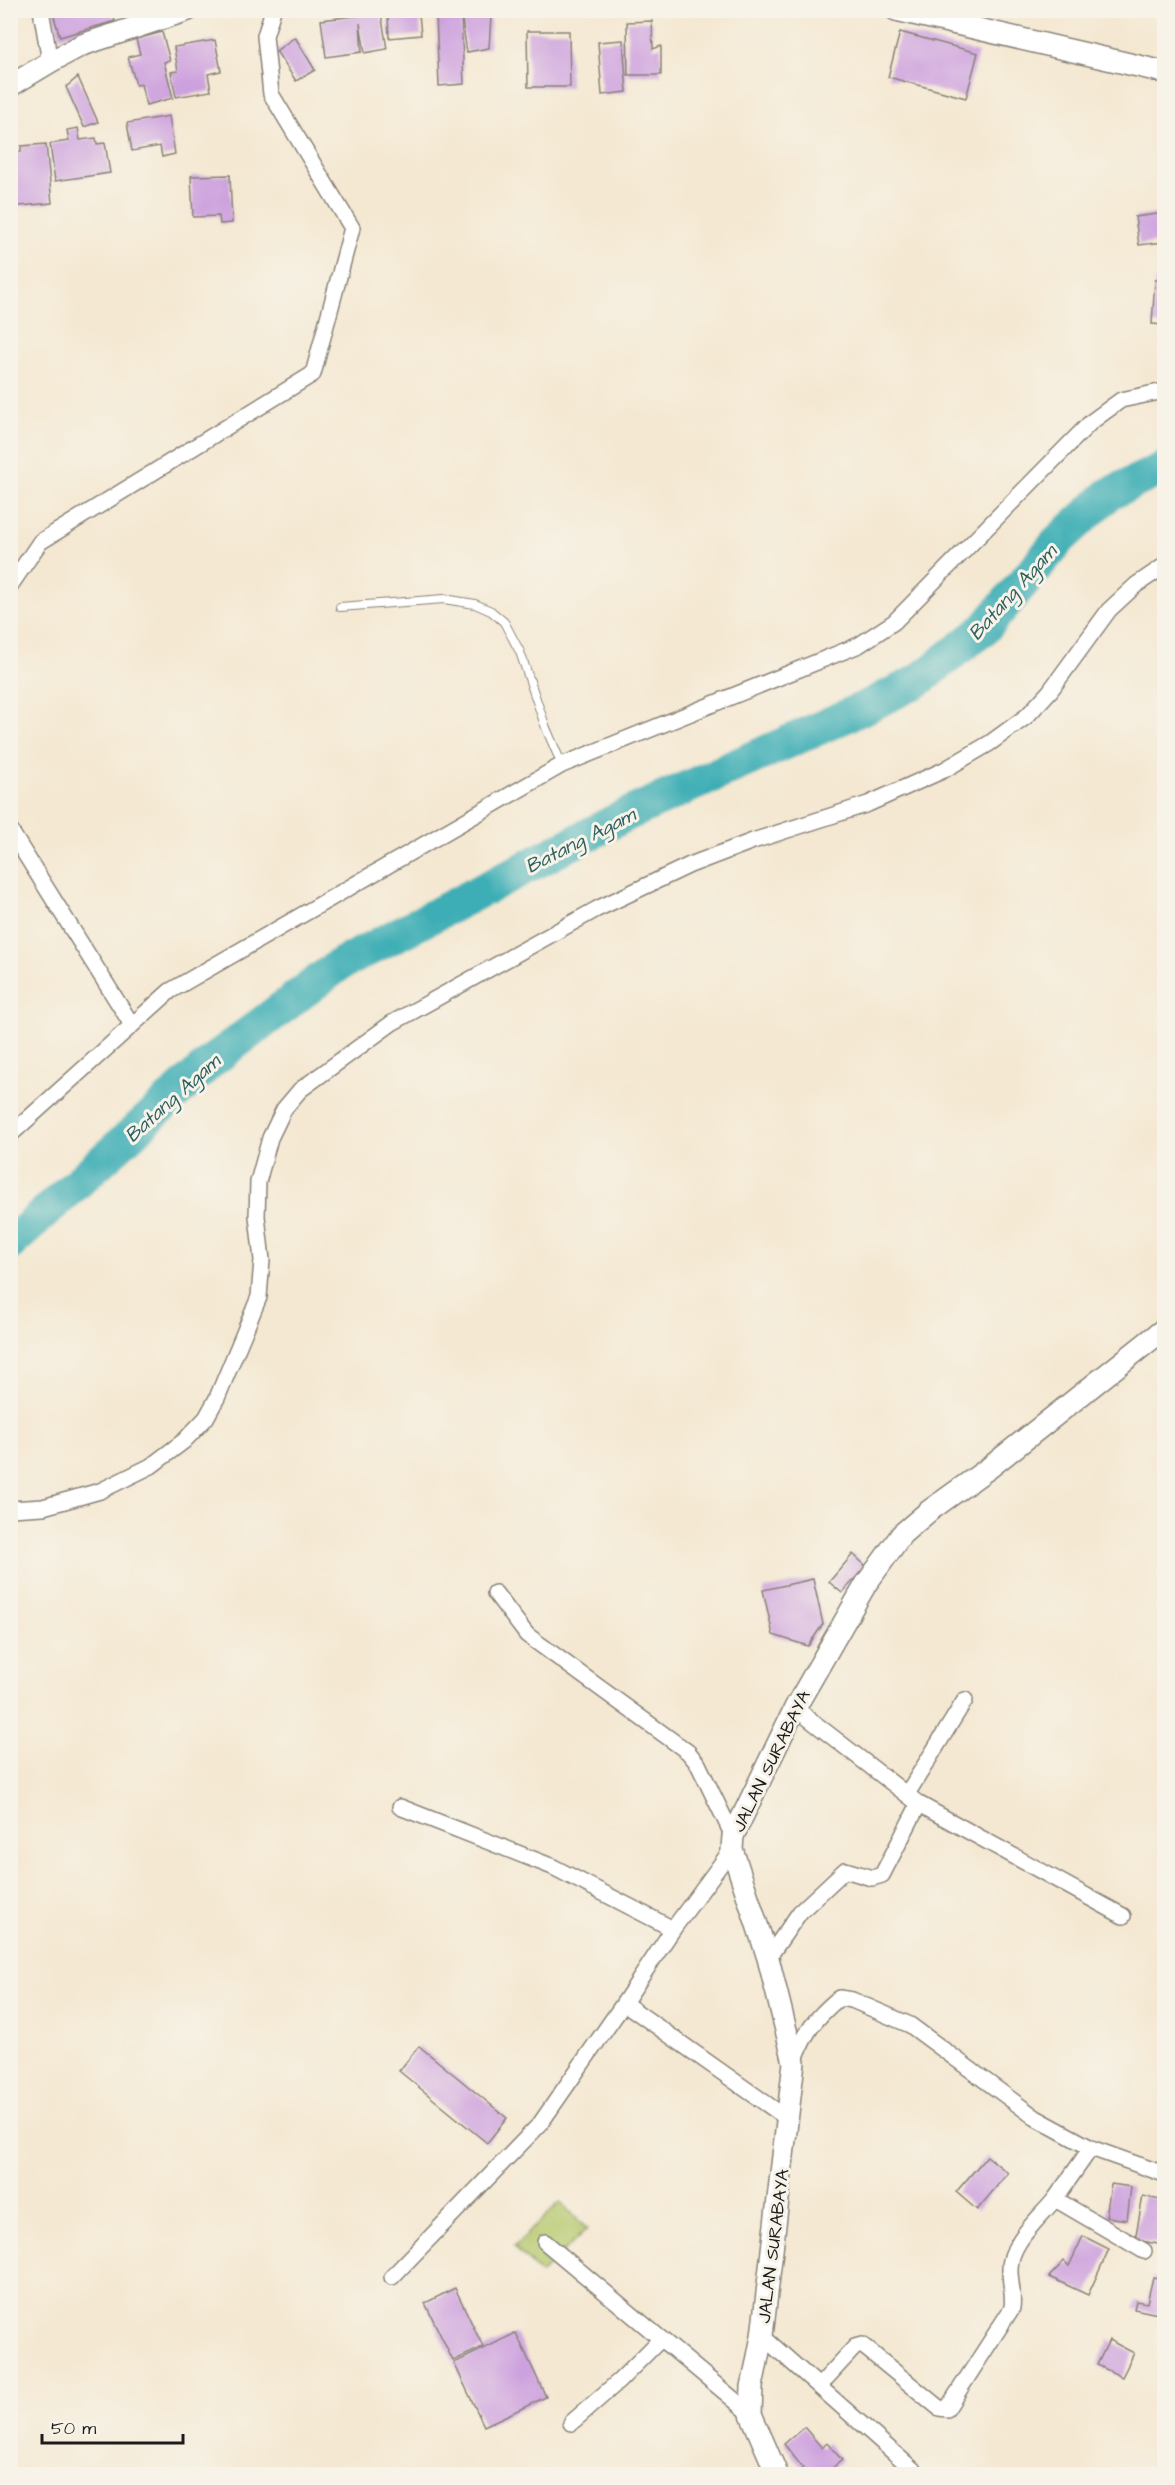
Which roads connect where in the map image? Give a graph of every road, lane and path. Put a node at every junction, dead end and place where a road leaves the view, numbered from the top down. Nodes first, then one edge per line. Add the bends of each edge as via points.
1 (41, 10) edge
2 (189, 10) edge
3 (273, 10) edge
4 (896, 10) edge
5 (50, 62) junction
6 (1164, 72) edge
7 (10, 87) edge
8 (1164, 391) edge
9 (1164, 566) edge
10 (10, 586) edge
11 (340, 607) dead end
12 (562, 765) junction
13 (10, 830) edge
14 (132, 1025) junction
15 (10, 1135) edge
16 (1164, 1329) edge
17 (10, 1509) edge
18 (495, 1593) dead end
19 (964, 1700) dead end
20 (795, 1708) junction
21 (907, 1794) junction
22 (919, 1804) junction
23 (400, 1807) dead end
24 (732, 1843) junction
25 (1123, 1916) dead end
26 (673, 1929) junction
27 (768, 1958) junction
28 (624, 2003) junction
29 (794, 2062) junction
30 (788, 2119) junction
31 (1091, 2148) junction
32 (1164, 2174) edge
33 (1055, 2199) junction
34 (544, 2242) dead end
35 (1144, 2251) dead end
36 (392, 2277) dead end
37 (762, 2336) junction
38 (661, 2339) junction
39 (820, 2385) junction
40 (751, 2414) junction
41 (570, 2423) dead end
42 (777, 2475) edge
43 (918, 2475) edge

1 - 5 street
2 - 5 street via 82,45
3 - 10 street via 265,36 271,94 352,228 313,374 40,542
4 - 6 street
5 - 7 street
8 - 12 street via 1121,400 1091,422 910,607 859,645
9 - 17 street via 1108,610 1050,691 1027,716 990,743 944,770 868,804 690,865 597,909 392,1023 300,1090 275,1128 258,1182 262,1270 259,1297 206,1418 151,1466 100,1491 43,1507
11 - 12 lane via 444,599 476,604 491,611 504,622 520,652
12 - 14 street via 170,991
13 - 14 street
14 - 15 street
16 - 20 street, JALAN SURABAYA via 902,1534 866,1584
18 - 24 street via 527,1635 688,1752 698,1764
19 - 21 street
20 - 21 street
20 - 24 street, JALAN SURABAYA
21 - 22 street
22 - 25 street
22 - 27 street via 882,1875 872,1878 845,1870 800,1911
23 - 26 street via 553,1867
24 - 26 street
24 - 27 street, JALAN SURABAYA
26 - 28 street
27 - 29 street, JALAN SURABAYA
28 - 30 street
28 - 36 street via 540,2124
29 - 30 street, JALAN SURABAYA
29 - 31 street via 808,2028 839,1998 852,2000 910,2025 1036,2118
30 - 37 street, JALAN SURABAYA
31 - 32 street
31 - 33 street
33 - 35 street
33 - 39 street via 1013,2251 1012,2308 947,2409 939,2408 862,2345 855,2347
34 - 38 street
37 - 39 street
37 - 40 street, JALAN SURABAYA
38 - 40 street
38 - 41 street
39 - 43 street
40 - 42 street, JALAN SURABAYA

